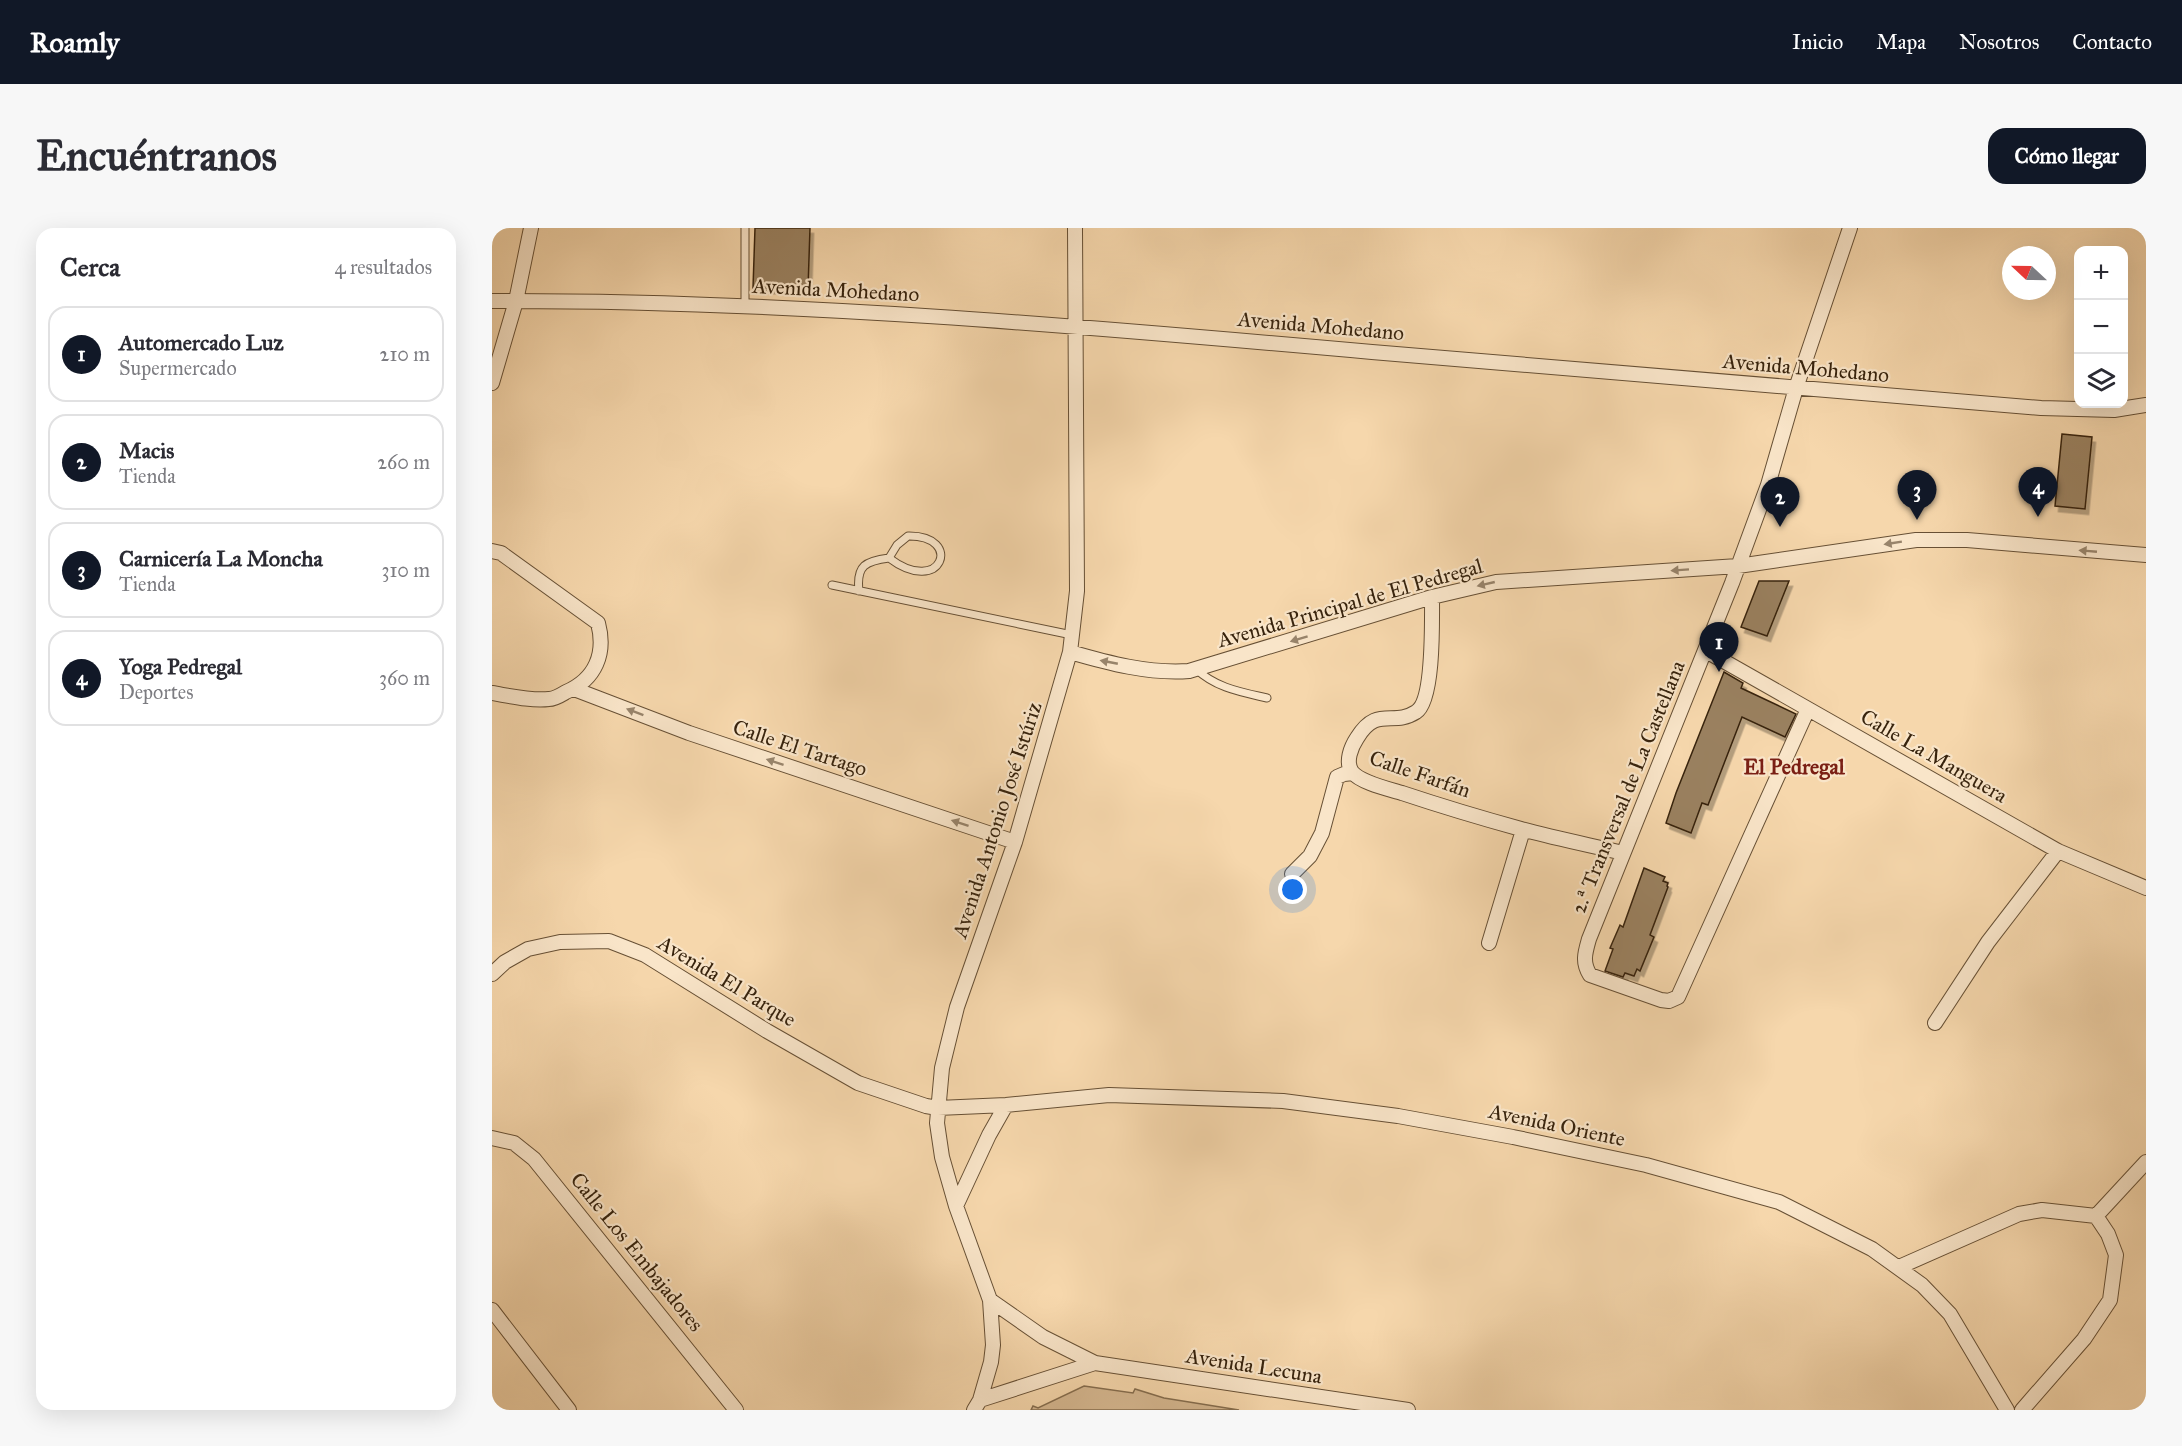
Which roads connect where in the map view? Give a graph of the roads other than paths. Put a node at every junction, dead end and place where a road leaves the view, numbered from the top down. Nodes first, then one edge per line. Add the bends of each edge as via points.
1 (531, 228) edge
2 (746, 228) edge
3 (1075, 228) edge
4 (1850, 228) edge
5 (492, 301) edge
6 (516, 301) junction
7 (745, 305) junction
8 (1075, 326) junction
9 (492, 384) edge
10 (1796, 388) junction
11 (2146, 405) edge
12 (492, 551) edge
13 (2146, 555) edge
14 (889, 558) junction
15 (1738, 566) junction
16 (832, 585) dead end
17 (859, 591) junction
18 (1432, 597) junction
19 (1072, 635) junction
20 (1706, 651) junction
21 (1070, 652) junction
22 (1196, 669) junction
23 (574, 689) junction
24 (492, 693) edge
25 (1267, 698) dead end
26 (1808, 709) junction
27 (1353, 773) junction
28 (1523, 830) junction
29 (1015, 842) junction
30 (2058, 851) junction
31 (1623, 853) junction
32 (1292, 874) dead end
33 (2146, 888) edge
34 (1489, 943) dead end
35 (492, 974) edge
36 (1935, 1023) dead end
37 (1006, 1105) junction
38 (938, 1108) junction
39 (492, 1138) edge
40 (2146, 1162) edge
41 (956, 1206) junction
42 (2096, 1216) junction
43 (1899, 1267) junction
44 (990, 1300) junction
45 (492, 1310) edge
46 (1095, 1363) junction
47 (977, 1405) edge
48 (569, 1410) edge
49 (736, 1410) edge
50 (1408, 1410) edge
51 (2007, 1410) edge
52 (2022, 1410) edge

1 - 6 street
2 - 7 lane
3 - 8 street, Avenida Antonio José Istúriz
4 - 10 street, 2.ª Transversal de La Castellana
5 - 6 street, Avenida Mohedano
6 - 7 street, Avenida Mohedano
6 - 9 street
7 - 8 street, Avenida Mohedano
8 - 10 street, Avenida Mohedano
8 - 19 street, Avenida Antonio José Istúriz via 1077,591
10 - 11 street, Avenida Mohedano via 2041,408 2114,410
10 - 15 street, 2.ª Transversal de La Castellana via 1768,485
12 - 23 street via 598,623 603,639 599,658 589,678
13 -> 15 street, Avenida Principal de El Pedregal via 1967,540 1916,540
14 - 14 lane via 908,536 928,539 940,548 941,556 930,571 909,570
14 - 17 lane via 871,560 862,566 857,578
15 -> 18 street, Avenida Principal de El Pedregal via 1513,580
15 - 20 street, 2.ª Transversal de La Castellana
16 - 17 lane
17 - 19 lane
18 -> 22 street, Avenida Principal de El Pedregal
18 - 27 street, Calle Farfán via 1429,676 1423,707 1405,717 1386,717 1365,726 1349,757
19 - 21 street, Avenida Antonio José Istúriz
20 - 26 street, Calle La Manguera
20 - 31 street, 2.ª Transversal de La Castellana
22 -> 21 street, Avenida Principal de El Pedregal via 1141,669
21 - 29 street, Avenida Antonio José Istúriz
22 - 25 lane via 1218,685
23 - 24 street via 551,699
29 -> 23 street, Calle El Tartago via 689,734
26 - 30 street, Calle La Manguera
26 - 31 street, 2.ª Transversal de La Castellana via 1683,989 1669,1001 1590,975 1584,966 1589,939
27 - 28 street, Calle Farfán via 1372,783
27 - 32 street via 1337,777 1322,833 1310,856
28 - 31 street, Calle Farfán
28 - 34 street
29 - 38 street, Avenida Antonio José Istúriz via 947,1040
30 - 33 street, Calle La Manguera
30 - 36 street via 1988,942
35 - 38 street, Avenida El Parque via 528,949 560,942 609,941 645,955 858,1083
37 - 38 street, Avenida Oriente
37 - 41 street
37 - 43 street, Avenida Oriente via 1109,1095 1162,1096 1282,1101 1398,1116 1646,1165 1779,1202
38 - 41 street, Avenida Antonio José Istúriz via 938,1137
39 - 49 street, Calle Los Embajadores via 514,1143 534,1159
40 - 42 street
41 - 44 street, Avenida Antonio José Istúriz
42 - 43 street via 2042,1210 2019,1214
42 - 52 street via 2116,1254 2110,1300 2084,1339
43 - 51 street, Avenida Oriente via 1950,1314
44 - 46 street, Avenida Lecuna via 1043,1337
44 - 47 street, Avenida Antonio José Istúriz via 991,1362
45 - 48 street
46 - 47 street, Avenida Lecuna
46 - 50 street, Avenida Lecuna

